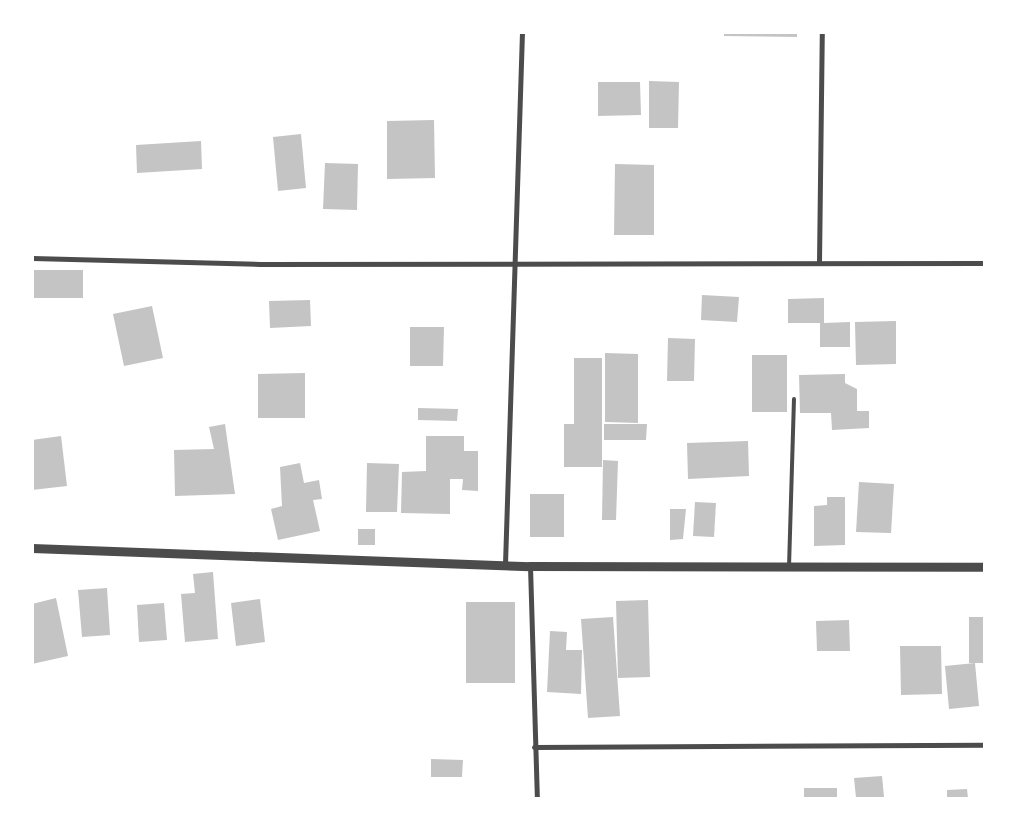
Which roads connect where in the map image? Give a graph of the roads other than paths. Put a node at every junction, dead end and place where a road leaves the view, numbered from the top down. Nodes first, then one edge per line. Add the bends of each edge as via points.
1 (522, 32) edge
2 (822, 32) edge
3 (32, 258) edge
4 (518, 262) junction
5 (818, 262) junction
6 (984, 263) edge
7 (794, 399) dead end
8 (32, 548) edge
9 (505, 564) junction
10 (530, 566) junction
11 (789, 567) junction
12 (984, 567) edge
13 (984, 745) edge
14 (534, 747) junction
15 (537, 798) edge

1 - 4 street
2 - 5 street
3 - 4 street via 260,264
4 - 5 street
4 - 9 street
5 - 6 street
7 - 11 lane
8 - 9 street
9 - 10 street
10 - 11 street
10 - 14 street
11 - 12 street
13 - 14 street
14 - 15 street

